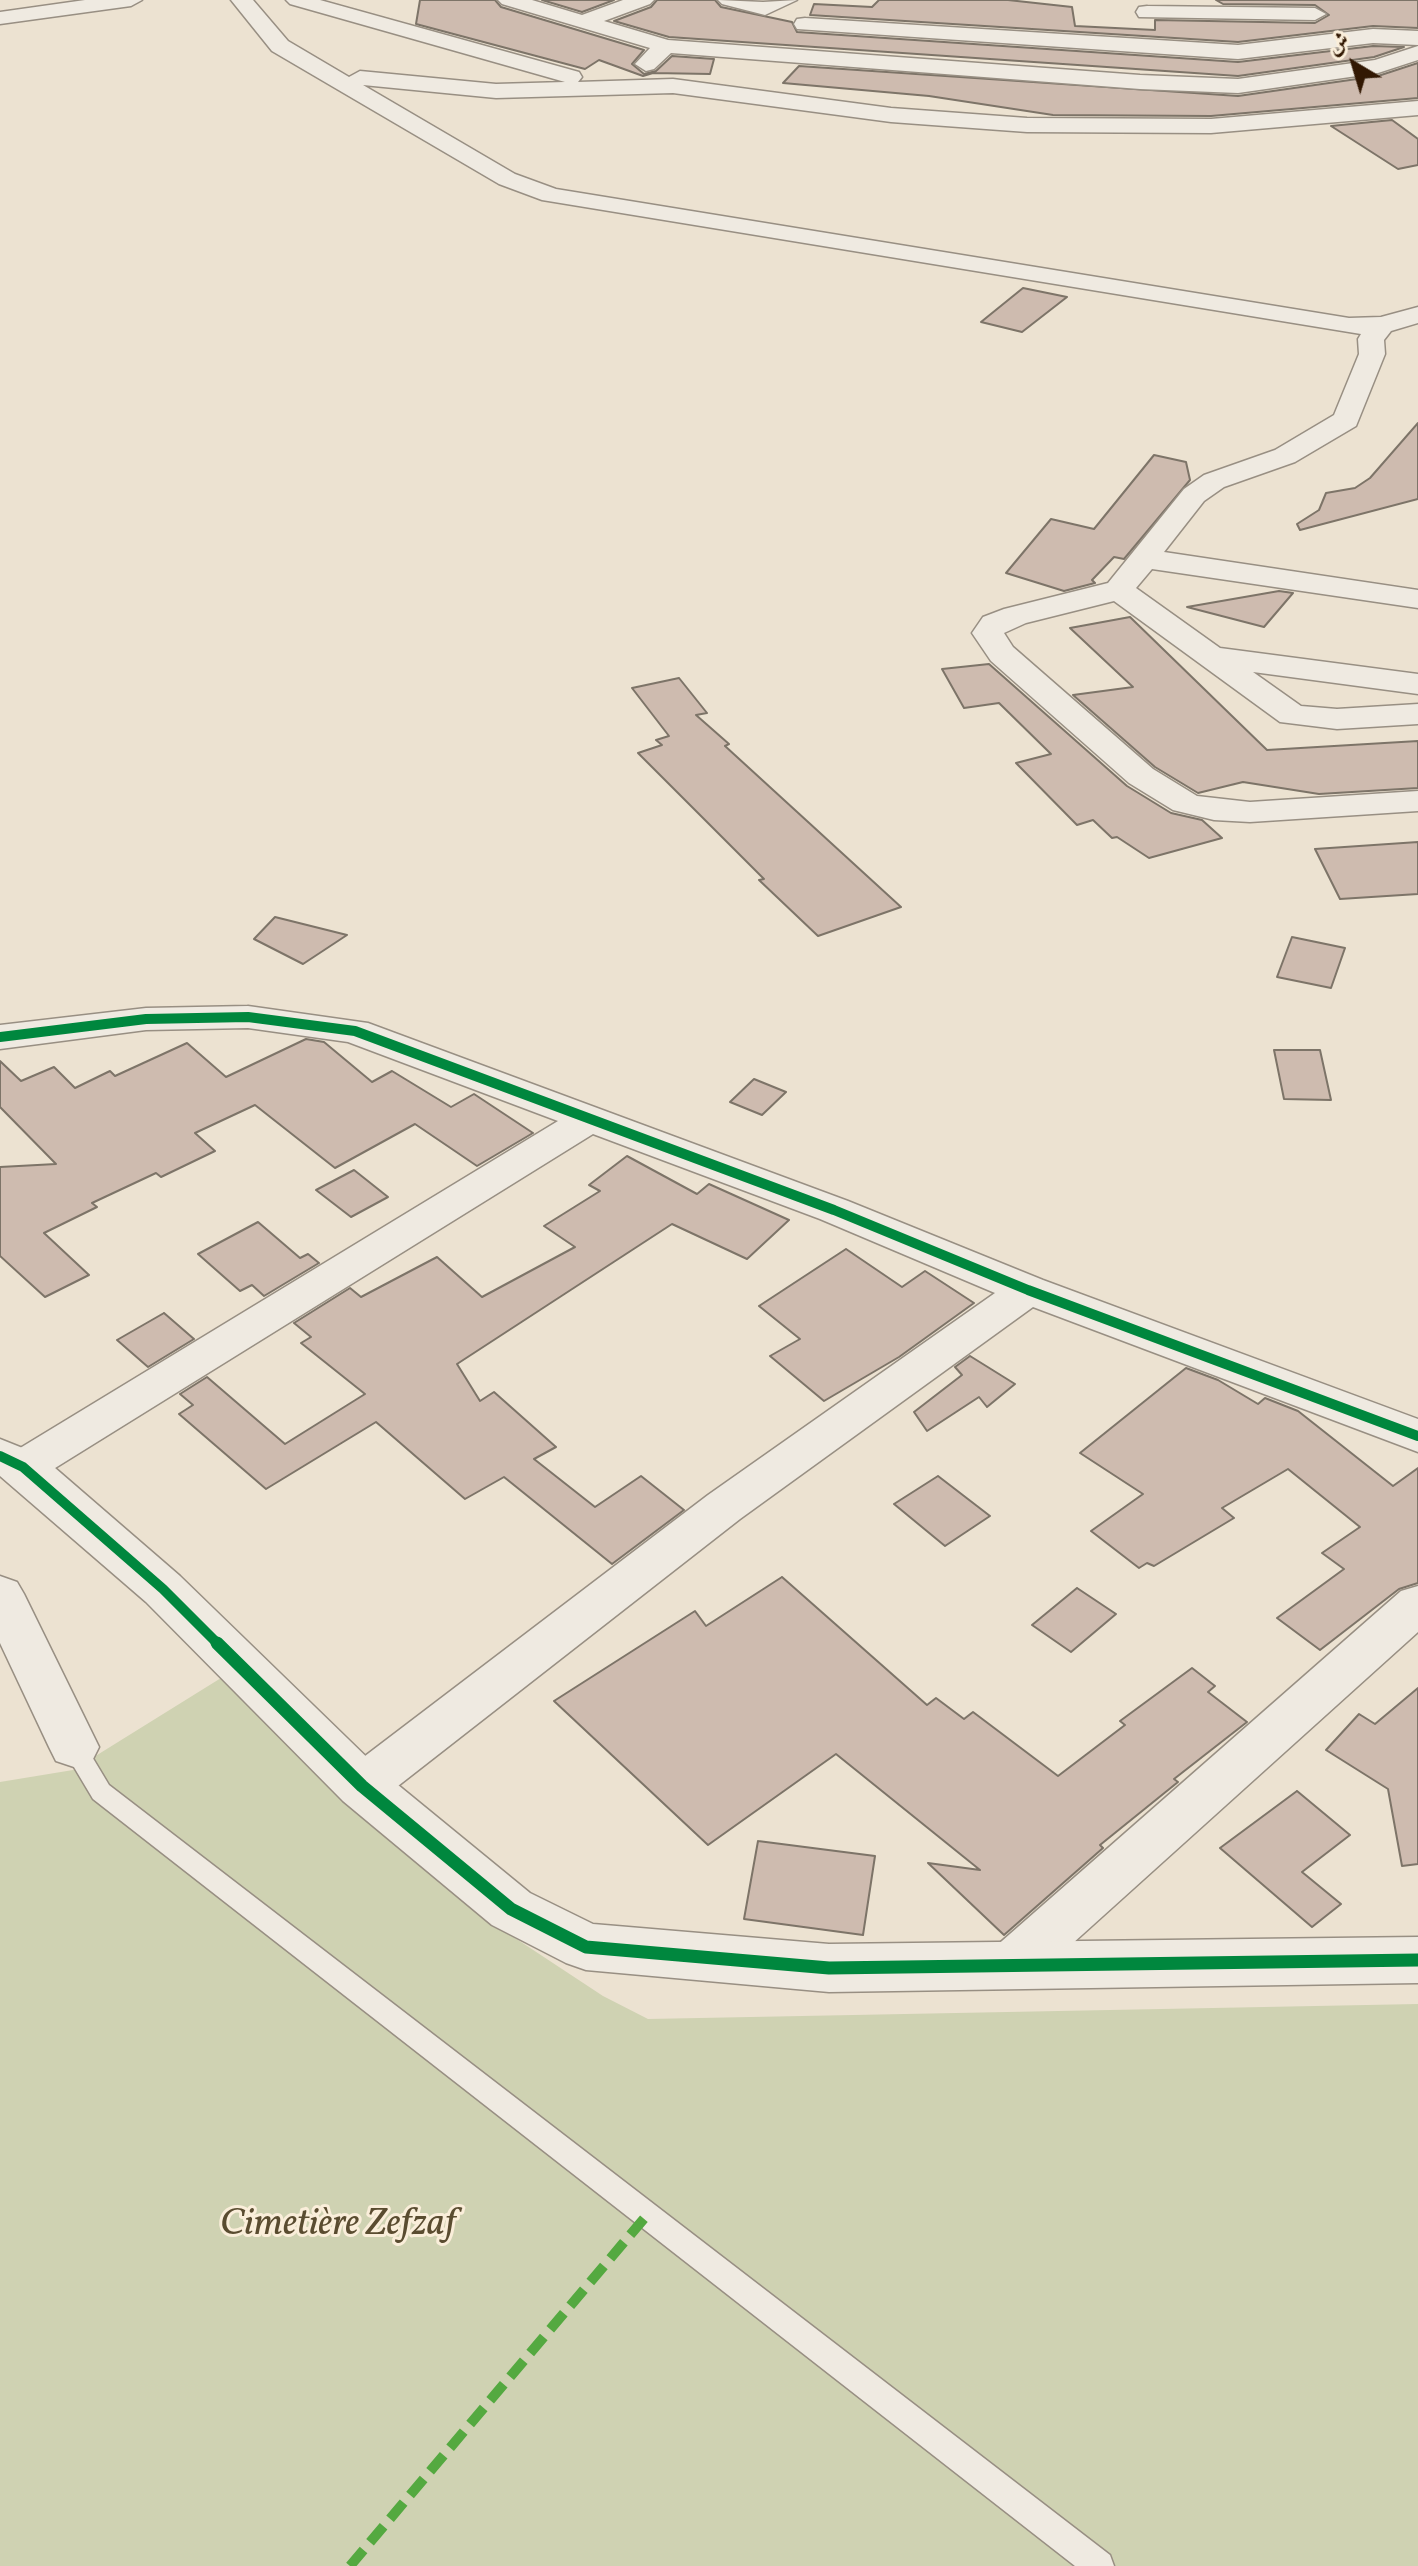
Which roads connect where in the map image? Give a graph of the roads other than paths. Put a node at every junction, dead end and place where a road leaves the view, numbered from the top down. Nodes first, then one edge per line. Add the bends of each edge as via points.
1 (64, 0) edge
2 (131, 0) edge
3 (242, 0) edge
4 (264, 0) edge
5 (297, 0) edge
6 (509, 0) edge
7 (643, 0) edge
8 (729, 0) edge
9 (786, 0) edge
10 (1264, 0) edge
11 (0, 9) edge
12 (1191, 11) junction
13 (1340, 11) dead end
14 (1147, 12) dead end
15 (1315, 14) junction
16 (0, 18) edge
17 (584, 21) junction
18 (805, 24) dead end
19 (1418, 24) edge
20 (1418, 38) edge
21 (666, 46) junction
22 (1418, 53) edge
23 (360, 78) junction
24 (617, 88) junction
25 (1418, 108) edge
26 (1418, 315) edge
27 (1382, 325) junction
28 (1148, 559) junction
29 (1119, 590) junction
30 (1418, 599) edge
31 (1209, 656) junction
32 (1418, 684) edge
33 (1418, 714) edge
34 (1418, 801) edge
35 (0, 1037) edge
36 (589, 1119) junction
37 (1028, 1290) junction
38 (1418, 1436) edge
39 (11, 1462) edge
40 (0, 1594) edge
41 (1418, 1604) edge
42 (74, 1747) joint
43 (362, 1786) junction
44 (1418, 1960) edge
45 (1013, 1964) junction
46 (1099, 2566) edge

1 - 11 street
2 - 16 street
3 - 27 street via 280,46 507,179 551,195 1349,326
4 - 23 street via 297,43
5 - 24 street
6 - 17 street
7 - 17 street
8 - 9 street via 765,9
10 - 12 street
12 - 14 street
12 - 15 street
13 - 15 street
15 - 19 street via 1340,29
17 - 21 street
18 - 20 street via 1238,52 1373,36
21 - 22 street via 1238,86 1378,66
21 - 24 street
23 - 24 street via 496,91
23 - 27 street via 527,172 568,186 1355,315
24 - 25 street via 684,88 891,115 1027,125 1211,126
26 - 27 street
27 - 28 street via 1371,339 1372,354 1346,420 1285,456 1214,481 1194,495
28 - 29 street
28 - 30 street
29 - 31 street
29 - 34 street via 1015,616 994,624 988,633 1002,654 1150,783 1185,803 1214,810
31 - 32 street
31 - 33 street via 1292,715 1337,719
35 - 36 street via 146,1019 248,1017 355,1031
36 - 37 street via 834,1210
36 - 39 street
37 - 38 street
37 - 43 street via 724,1507
39 - 43 street via 163,1589
40 - 42 street
41 - 45 street
42 - 46 lane via 101,1792
43 - 45 street via 511,1909 586,1947 829,1968
44 - 45 street

